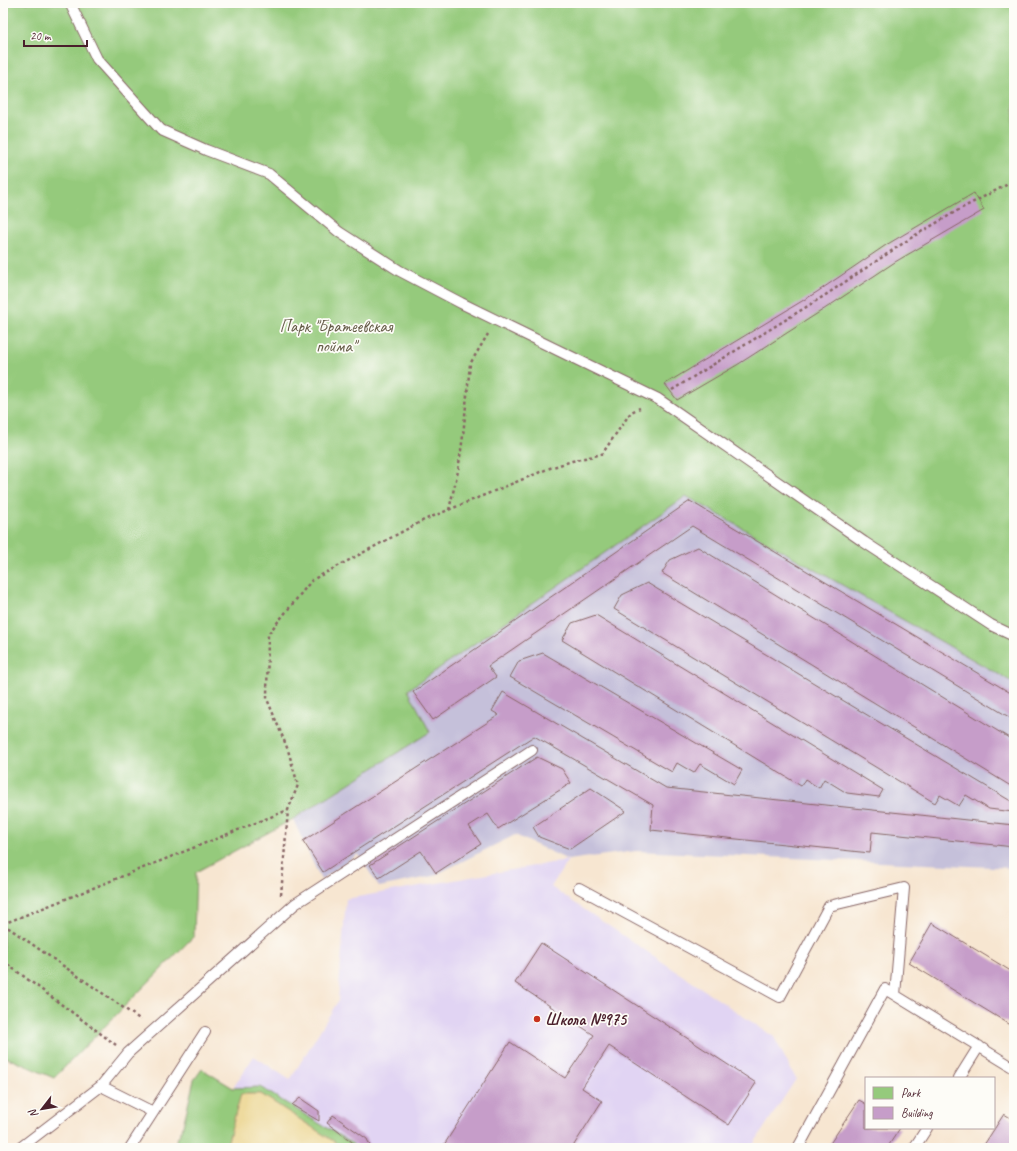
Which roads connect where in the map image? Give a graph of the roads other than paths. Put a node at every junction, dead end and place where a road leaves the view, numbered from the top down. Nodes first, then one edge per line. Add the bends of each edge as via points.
1 (70, 3) edge
2 (1014, 636) edge
3 (532, 750) dead end
4 (579, 888) dead end
5 (895, 996) junction
6 (205, 1032) dead end
7 (979, 1046) junction
8 (1014, 1068) edge
9 (960, 1077) edge
10 (101, 1086) junction
11 (153, 1112) junction
12 (926, 1129) edge
13 (20, 1148) edge
14 (130, 1148) edge
15 (798, 1148) edge
16 (914, 1148) edge

1 - 2 lane via 97,59 161,130 269,174 340,232 393,266 461,303 658,399 871,547 991,625
3 - 10 lane via 295,904 128,1054
4 - 5 lane via 780,997 829,906 904,888
5 - 7 lane
5 - 15 lane via 885,989
6 - 11 lane
7 - 8 lane
7 - 9 lane
10 - 11 lane
10 - 13 lane
11 - 14 lane
12 - 16 lane

